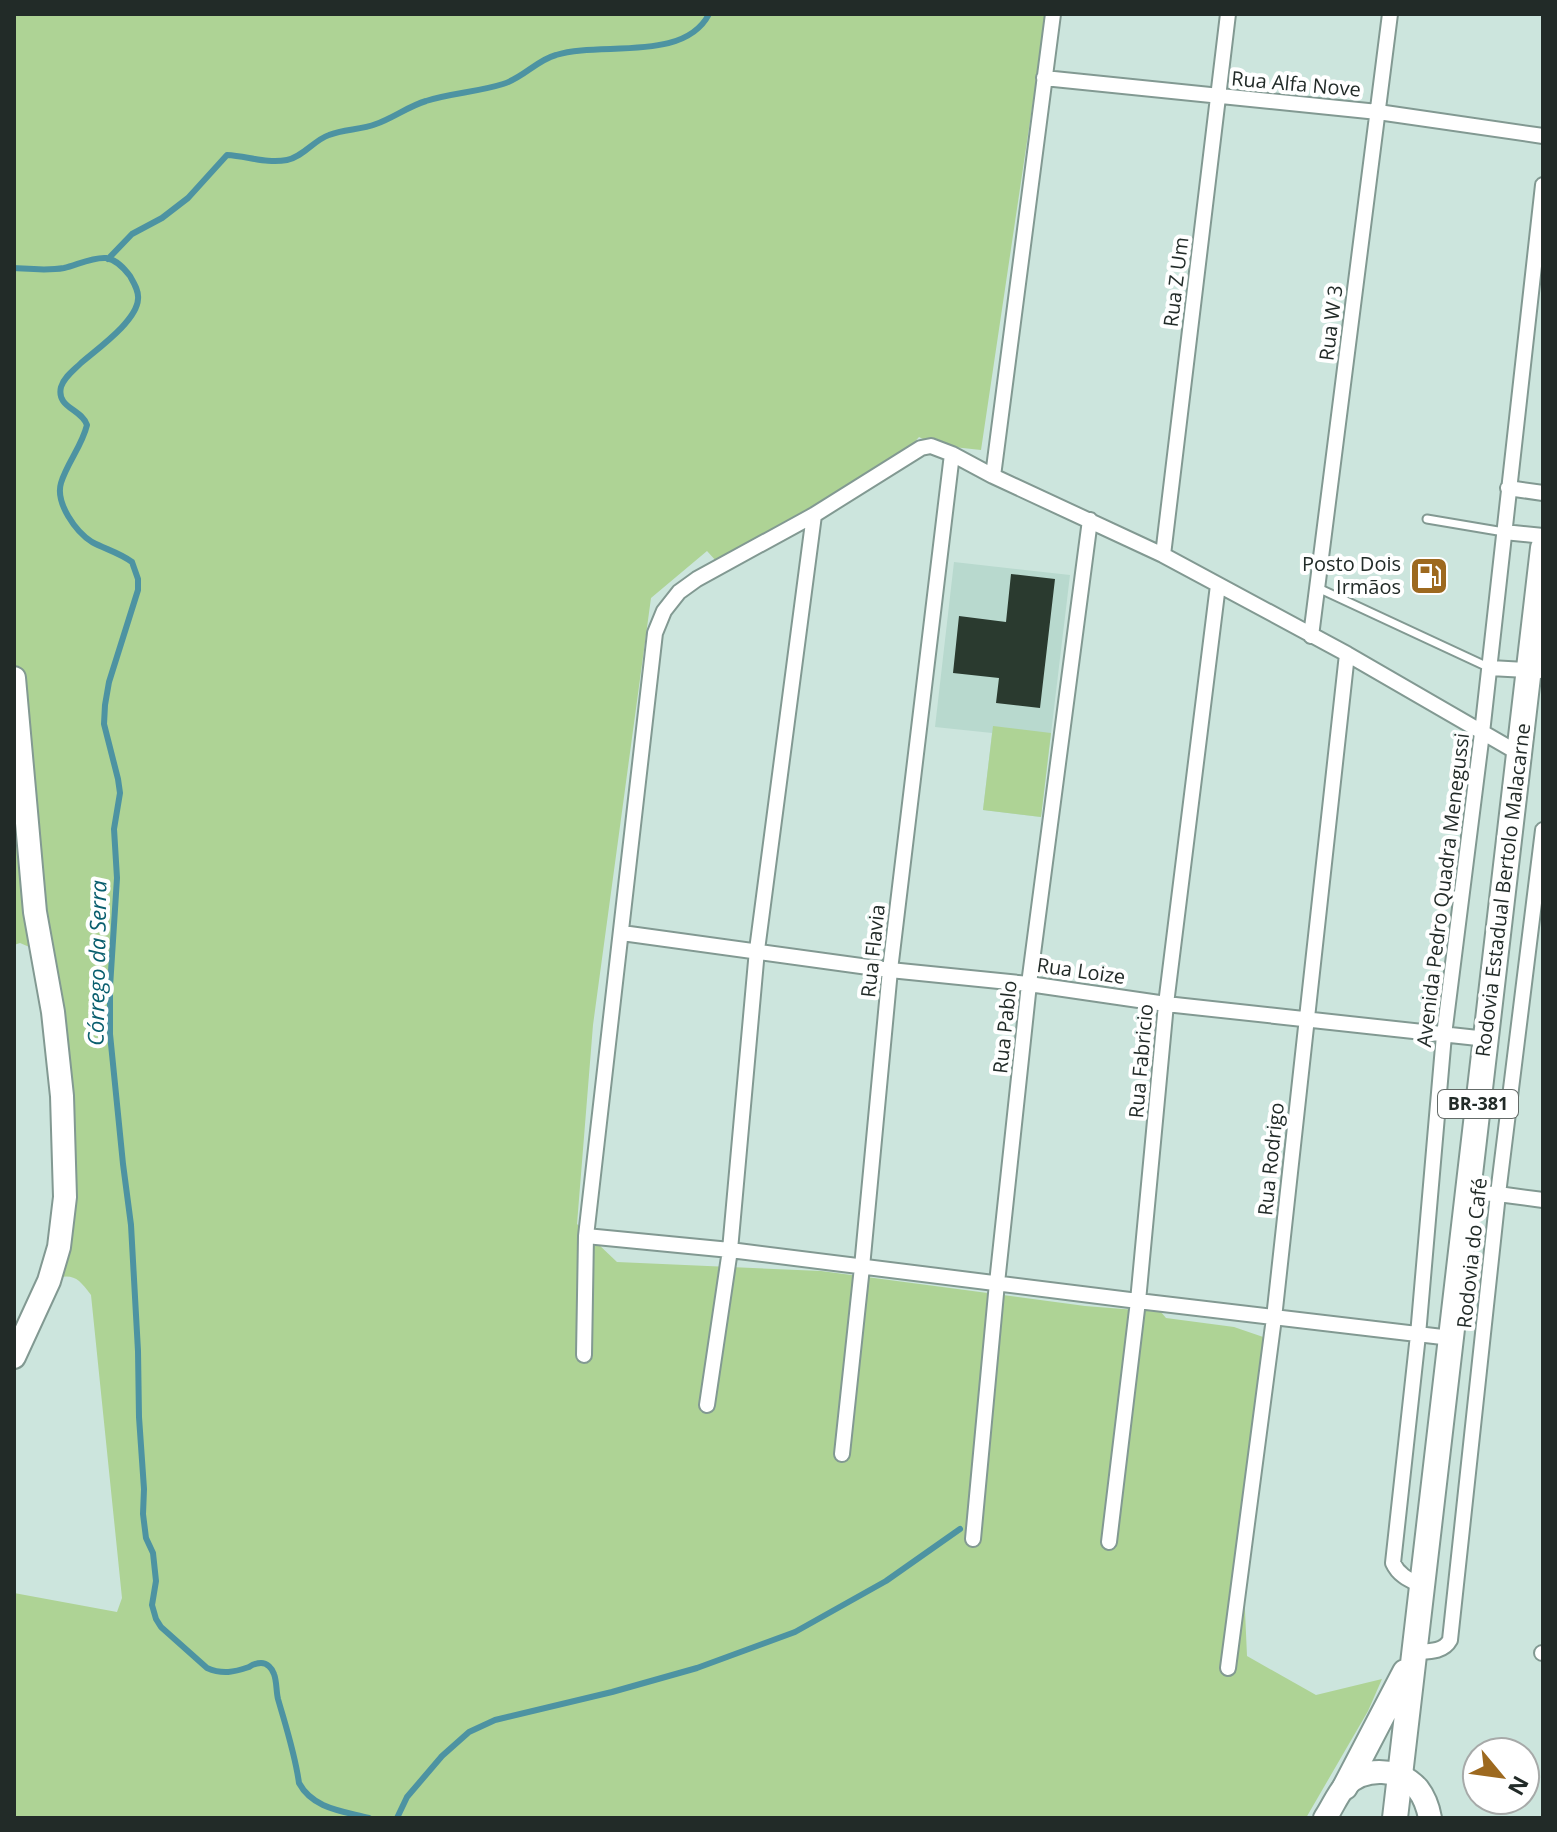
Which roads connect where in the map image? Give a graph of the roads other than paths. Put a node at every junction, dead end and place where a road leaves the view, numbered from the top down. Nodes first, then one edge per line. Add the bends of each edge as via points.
1 (1053, 14) edge
2 (1228, 14) edge
3 (1390, 14) edge
4 (1044, 78) junction
5 (1218, 97) junction
6 (1378, 112) junction
7 (1543, 136) edge
8 (1543, 185) edge
9 (952, 454) junction
10 (993, 476) junction
11 (1508, 488) junction
12 (1543, 493) edge
13 (814, 515) junction
14 (1427, 519) dead end
15 (1090, 520) junction
16 (1504, 532) junction
17 (1543, 536) edge
18 (1543, 548) edge
19 (1163, 555) junction
20 (1218, 585) junction
21 (1317, 588) junction
22 (1311, 636) junction
23 (1347, 654) junction
24 (1490, 668) junction
25 (1536, 670) edge
26 (14, 678) edge
27 (1482, 733) junction
28 (1520, 754) junction
29 (1543, 830) edge
30 (622, 933) junction
31 (757, 950) junction
32 (890, 970) junction
33 (1029, 984) junction
34 (1166, 1004) junction
35 (1307, 1020) junction
36 (1444, 1035) junction
37 (1487, 1039) junction
38 (1468, 1193) junction
39 (1498, 1194) junction
40 (1543, 1200) edge
41 (586, 1236) junction
42 (730, 1250) junction
43 (862, 1267) junction
44 (997, 1283) junction
45 (1138, 1301) junction
46 (1274, 1318) junction
47 (1418, 1335) junction
48 (1451, 1338) junction
49 (584, 1355) dead end
50 (14, 1357) edge
51 (707, 1405) dead end
52 (842, 1454) dead end
53 (973, 1539) dead end
54 (1109, 1542) dead end
55 (1422, 1586) junction
56 (1413, 1656) junction
57 (1228, 1668) dead end
58 (1399, 1775) junction
59 (1333, 1807) edge
60 (1395, 1818) edge
61 (1430, 1818) edge

1 - 4 street
2 - 5 street, Rua Z Um
3 - 6 street, Rua W 3
4 - 5 street, Rua Alfa Nove
4 - 10 street
5 - 6 street, Rua Alfa Nove
5 - 19 street, Rua Z Um
6 - 7 street, Rua Alfa Nove
6 - 21 street, Rua W 3
8 - 11 street, Avenida Pedro Quadra Menegussi
9 - 10 street
9 - 13 street via 921,448
9 - 32 street, Rua Flavia
10 - 15 street
11 - 12 street
11 - 16 street, Avenida Pedro Quadra Menegussi
13 - 30 street via 697,579 664,611 655,633
13 - 31 street
14 - 16 lane
15 - 19 street
15 - 33 street, Rua Pablo
16 - 17 street
16 - 24 street, Avenida Pedro Quadra Menegussi
18 - 25 main road, Rodovia Estadual Bertolo Malacarne / BR-381
19 - 20 street
20 - 22 street
20 - 34 street, Rua Fabricio
21 - 22 street, Rua W 3
21 - 24 lane
22 - 23 street
23 - 27 street
23 - 35 street, Rua Rodrigo
24 - 25 street
24 - 27 street, Avenida Pedro Quadra Menegussi
25 - 28 main road, Rodovia Estadual Bertolo Malacarne / BR-381
26 - 50 street via 35,912 62,1096 65,1197 49,1281
27 - 28 street
27 - 36 street, Avenida Pedro Quadra Menegussi
28 - 37 main road, Rodovia Estadual Bertolo Malacarne / BR-381
29 - 39 street, Rodovia do Café
30 - 31 street, Rua Loize
30 - 41 street
31 - 32 street, Rua Loize
31 - 42 street
32 - 33 street, Rua Loize
32 - 43 street, Rua Flavia
33 - 34 street, Rua Loize
33 - 44 street, Rua Pablo
34 - 35 street, Rua Loize
34 - 45 street, Rua Fabricio
35 - 36 street, Rua Loize
35 - 46 street, Rua Rodrigo
36 - 37 street, Rua Loize
36 - 47 street, Avenida Pedro Quadra Menegussi
37 - 38 main road, Rodovia Estadual Bertolo Malacarne / BR-381
38 - 39 street
38 - 48 main road, Rodovia Estadual Bertolo Malacarne / BR-381
39 - 40 street
39 - 56 street, Rodovia do Café via 1450,1640 1446,1647
41 - 42 street
41 - 49 street
42 - 43 street
42 - 51 street
43 - 44 street
43 - 52 street, Rua Flavia
44 - 45 street
44 - 53 street, Rua Pablo
45 - 46 street
45 - 54 street, Rua Fabricio
46 - 47 street
46 - 57 street, Rua Rodrigo
47 - 48 street
47 - 55 street, Avenida Pedro Quadra Menegussi via 1393,1563
48 - 55 main road, Rodovia Estadual Bertolo Malacarne / BR-381
55 - 56 main road, Rodovia Estadual Bertolo Malacarne / BR-381
56 - 58 main road, BR-381
56 - 59 main road
58 - 59 street via 1372,1772 1357,1777
58 - 60 main road, BR-381
58 - 61 street via 1417,1787

